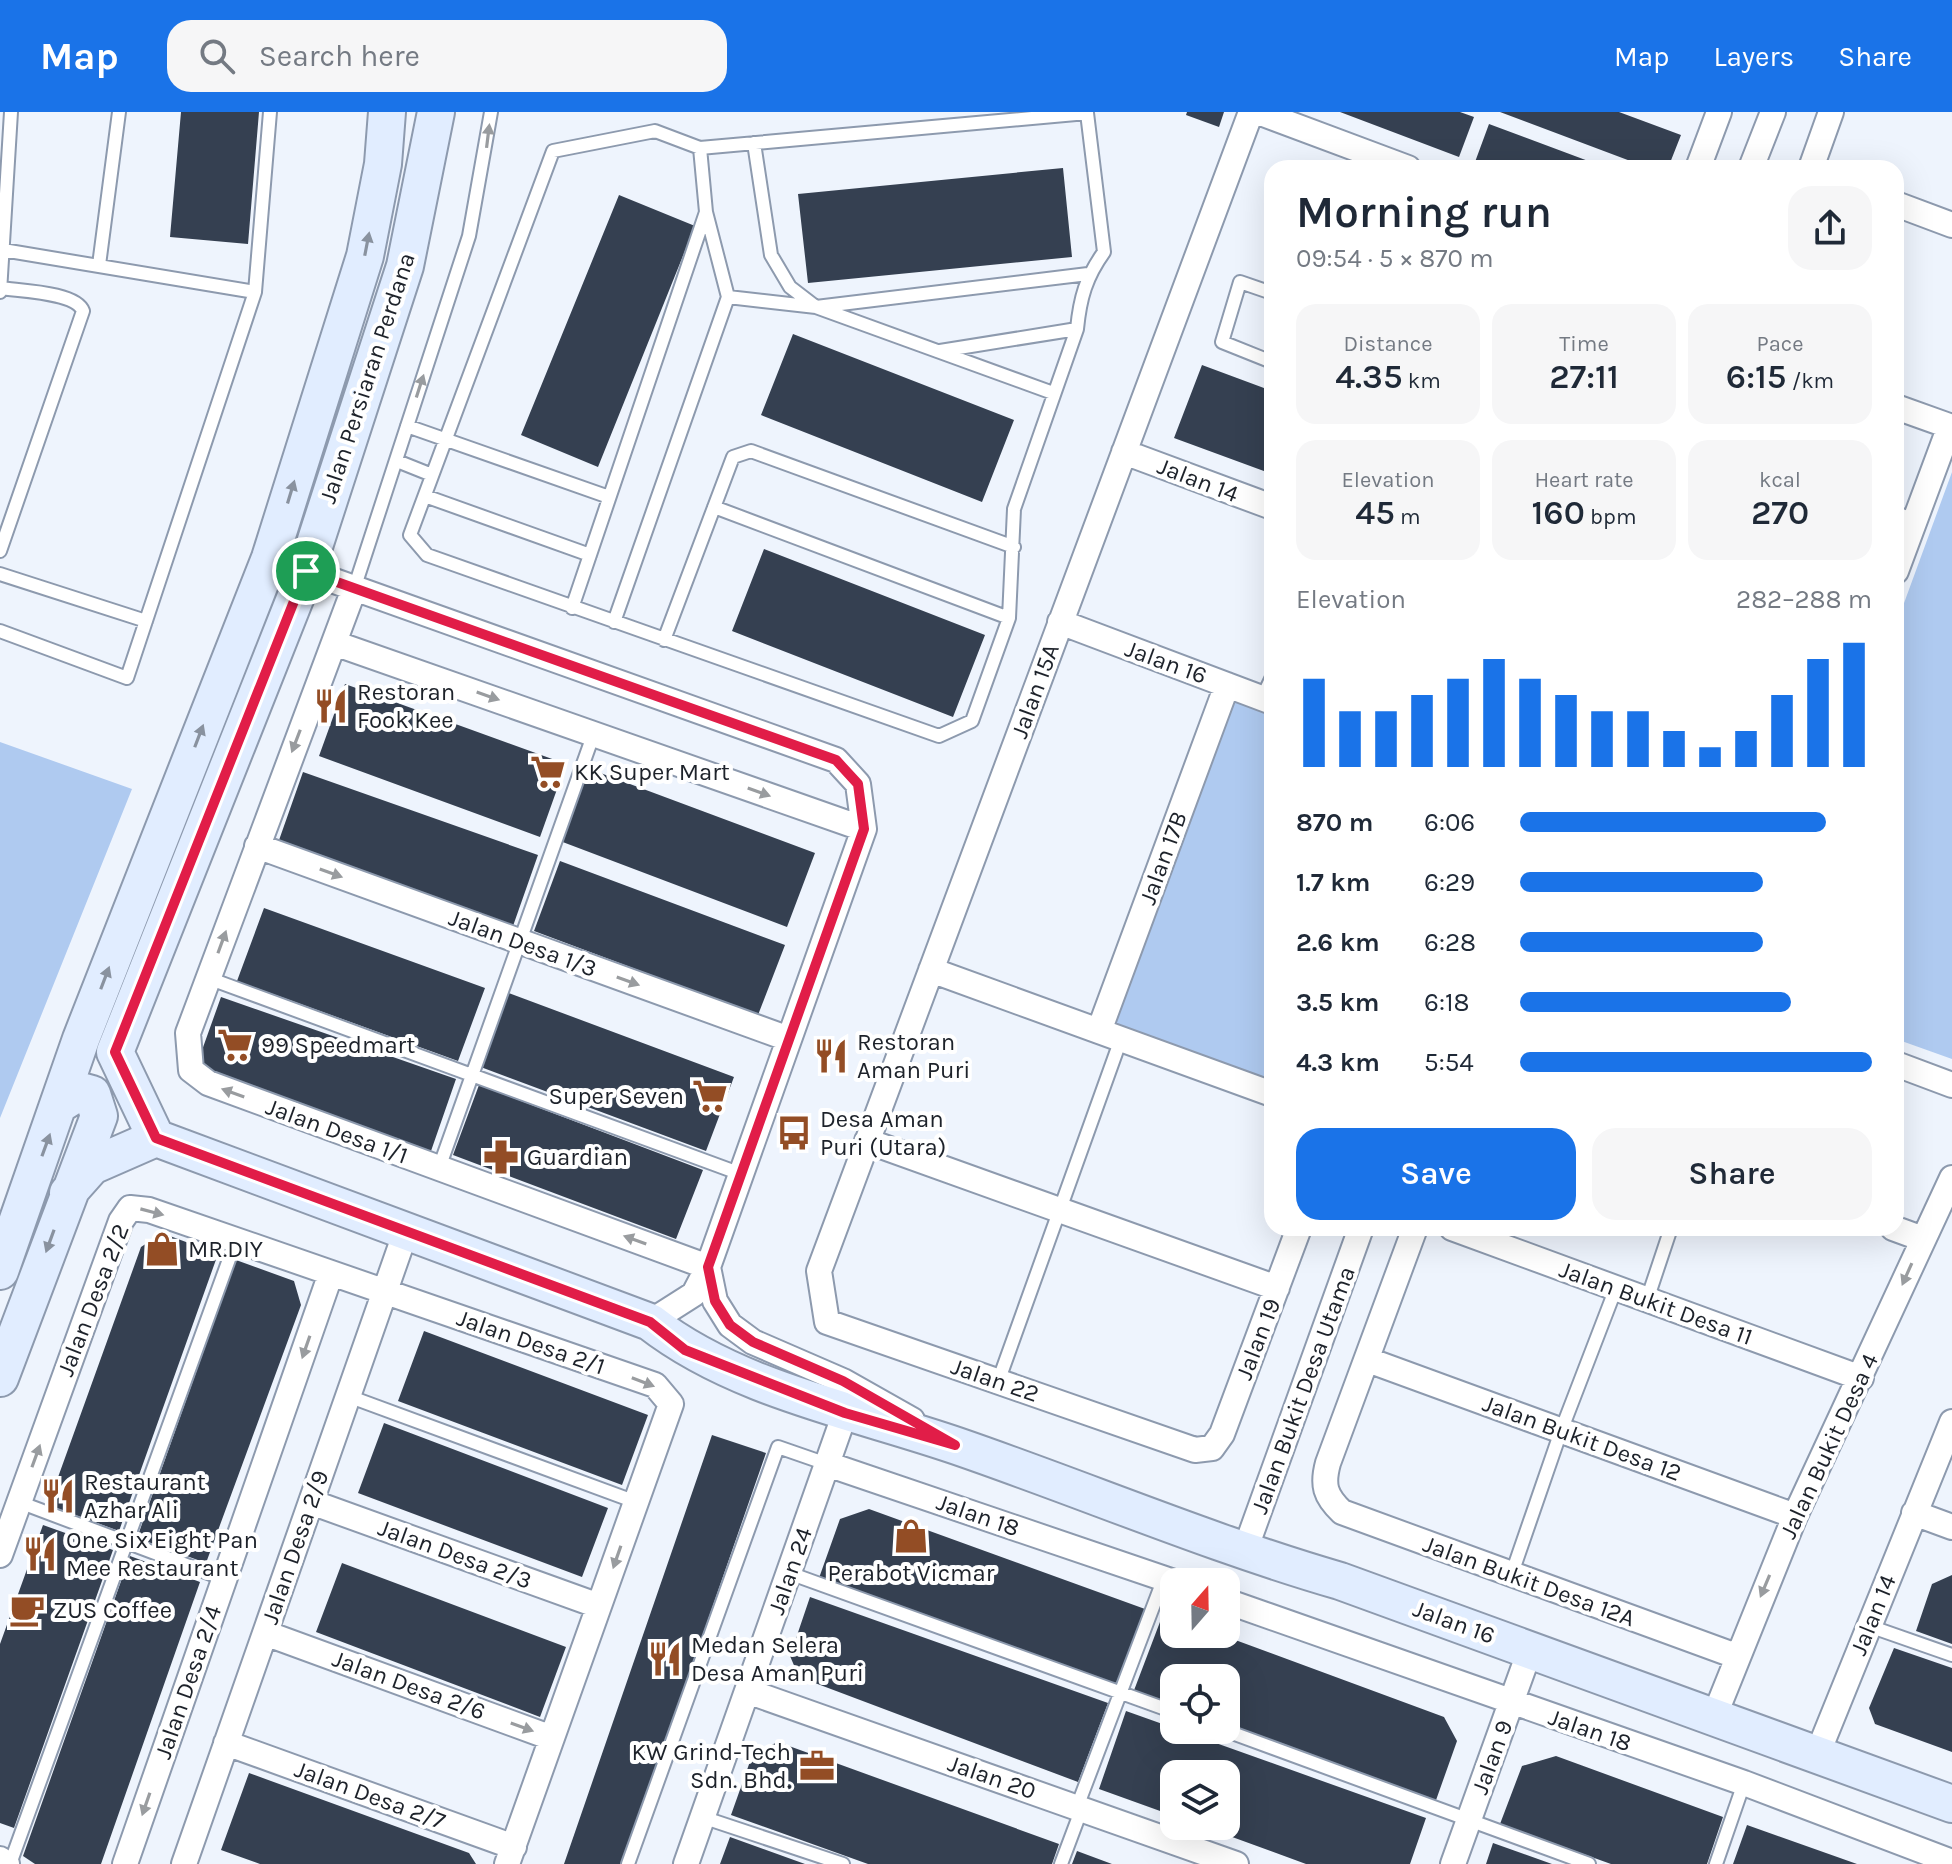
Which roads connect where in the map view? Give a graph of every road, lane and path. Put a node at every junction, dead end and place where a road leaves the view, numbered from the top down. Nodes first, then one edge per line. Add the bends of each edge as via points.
1 (11, 112) edge
2 (119, 112) edge
3 (270, 112) edge
4 (387, 112) edge
5 (436, 112) edge
6 (491, 112) edge
7 (1251, 112) edge
8 (1258, 112) edge
9 (1718, 112) edge
10 (1773, 112) edge
11 (1831, 112) edge
12 (754, 143) junction
13 (700, 148) junction
14 (1387, 160) edge
15 (1701, 160) edge
16 (1754, 160) edge
17 (1814, 160) edge
18 (1904, 207) edge
19 (706, 212) junction
20 (1952, 225) edge
21 (3, 250) junction
22 (99, 265) junction
23 (1088, 274) junction
24 (1, 288) edge
25 (1264, 290) edge
26 (255, 292) junction
27 (0, 296) edge
28 (728, 297) junction
29 (816, 307) junction
30 (1077, 329) junction
31 (937, 351) junction
32 (1264, 359) edge
33 (1053, 393) junction
34 (1904, 410) edge
35 (407, 426) junction
36 (1951, 427) edge
37 (444, 440) junction
38 (1124, 452) junction
39 (397, 461) junction
40 (432, 475) junction
41 (425, 496) junction
42 (609, 497) junction
43 (1264, 504) edge
44 (714, 507) junction
45 (1905, 517) edge
46 (1014, 547) junction
47 (0, 551) edge
48 (590, 555) junction
49 (270, 558) junction
50 (306, 571) junction
51 (0, 574) edge
52 (354, 589) junction
53 (572, 608) junction
54 (1009, 618) junction
55 (146, 621) junction
56 (614, 622) junction
57 (1060, 622) junction
58 (0, 631) edge
59 (664, 640) junction
60 (334, 643) junction
61 (1227, 685) junction
62 (1264, 691) edge
63 (594, 733) junction
64 (864, 829) junction
65 (257, 846) junction
66 (520, 941) junction
67 (931, 970) junction
68 (208, 978) junction
69 (1110, 1035) junction
70 (81, 1039) junction
71 (789, 1039) junction
72 (115, 1052) junction
73 (1904, 1067) edge
74 (471, 1077) junction
75 (1952, 1085) edge
76 (1264, 1091) edge
77 (60, 1104) junction
78 (156, 1138) junction
79 (867, 1141) junction
80 (439, 1168) junction
81 (741, 1174) junction
82 (1952, 1178) edge
83 (68, 1193) junction
84 (1060, 1211) junction
85 (406, 1231) junction
86 (1904, 1232) edge
87 (1296, 1236) edge
88 (1358, 1236) edge
89 (1412, 1236) edge
90 (1474, 1236) edge
91 (1668, 1236) edge
92 (1923, 1239) junction
93 (236, 1240) junction
94 (708, 1267) junction
95 (0, 1271) edge
96 (819, 1271) joint
97 (331, 1273) junction
98 (1277, 1288) junction
99 (1616, 1288) junction
100 (384, 1292) junction
101 (1647, 1300) junction
102 (650, 1322) junction
103 (1368, 1360) junction
104 (0, 1378) edge
105 (1861, 1378) junction
106 (998, 1382) junction
107 (348, 1396) junction
108 (845, 1413) junction
109 (1952, 1422) edge
110 (1561, 1431) junction
111 (955, 1445) junction
112 (1212, 1448) joint
113 (827, 1464) junction
114 (1328, 1498) joint
115 (19, 1502) junction
116 (311, 1502) junction
117 (636, 1502) junction
118 (1914, 1513) junction
119 (1795, 1516) junction
120 (1952, 1527) edge
121 (127, 1543) junction
122 (1244, 1553) junction
123 (0, 1555) edge
124 (789, 1573) junction
125 (1511, 1576) junction
126 (1160, 1577) edge
127 (224, 1579) junction
128 (1160, 1601) edge
129 (599, 1606) junction
130 (1240, 1606) edge
131 (1869, 1626) junction
132 (265, 1633) junction
133 (1530, 1650) junction
134 (1952, 1655) edge
135 (1736, 1656) junction
136 (747, 1691) junction
137 (1121, 1692) junction
138 (1512, 1702) junction
139 (1160, 1707) edge
140 (1714, 1717) junction
141 (1240, 1736) edge
142 (552, 1738) junction
143 (226, 1743) junction
144 (1817, 1755) junction
145 (1744, 1783) junction
146 (1952, 1804) edge
147 (1080, 1807) junction
148 (702, 1817) junction
149 (1469, 1820) junction
150 (510, 1855) edge
151 (0, 1859) edge
152 (1952, 1862) edge
153 (8, 1864) edge
154 (125, 1864) edge
155 (184, 1864) edge
156 (628, 1864) edge
157 (686, 1864) edge
158 (843, 1864) edge
159 (1061, 1864) edge
160 (1236, 1864) edge
161 (1453, 1864) edge
162 (1589, 1864) edge
163 (1716, 1864) edge

1 - 21 lane
2 - 22 lane
3 - 26 lane
49 -> 4 street, Jalan Persiaran Perdana via 365,256
5 - 50 street, Jalan Persiaran Perdana via 405,266
35 -> 6 lane via 469,236
7 - 38 street, Jalan 15A
8 - 14 street
9 - 15 street
10 - 16 street
11 - 17 street
12 - 13 lane
12 - 23 lane via 1087,113 1104,252
12 - 29 lane via 771,255 790,287
13 - 19 lane
13 - 37 lane via 655,131 553,151
18 - 20 street
19 - 28 lane
19 - 42 lane
21 - 22 lane
21 - 24 lane
22 - 26 lane
23 - 29 lane
23 - 30 lane
24 - 27 lane
24 - 47 lane via 68,297 83,311
25 - 32 lane via 1240,282 1222,342
26 - 55 lane
28 - 29 lane
28 - 56 lane
29 - 31 lane
30 - 31 lane
30 - 33 lane
31 - 33 lane
33 - 46 lane via 1014,509
34 - 36 street
35 - 37 lane
35 - 39 lane
36 - 45 street
37 - 40 lane
37 - 42 lane
38 - 43 street, Jalan 14
38 - 57 street, Jalan 15A
39 - 40 lane
39 - 52 lane
40 - 41 lane
41 - 48 lane
41 - 53 lane via 410,535 427,555
42 - 48 lane
44 - 46 lane via 733,457 751,451
44 - 54 lane
44 - 59 lane
46 - 54 lane
48 - 53 lane
49 - 50 street
70 -> 49 street, Jalan Persiaran Perdana
50 - 52 street
50 - 72 street, Jalan Persiaran Perdana
51 - 55 lane
52 - 60 street, Jalan Desa 1/1
52 - 64 street via 836,760 858,784
53 - 56 lane
54 - 59 lane via 972,721 939,736
55 - 58 lane via 127,678
56 - 59 lane
57 - 61 street, Jalan 16
57 - 67 street, Jalan 15A
60 -> 63 street
60 -> 65 street, Jalan Desa 1/1
61 - 62 street, Jalan 16
61 - 69 street, Jalan 17B
63 -> 64 street
63 - 66 lane
64 - 71 street
65 -> 66 street, Jalan Desa 1/3
68 -> 65 street, Jalan Desa 1/1
66 -> 71 street, Jalan Desa 1/3
66 - 74 lane
67 - 69 street
67 - 79 street, Jalan 15A
68 - 74 lane
80 -> 68 street, Jalan Desa 1/1 via 208,1083 191,1070 188,1033
69 - 76 street
69 - 84 lane
70 - 72 street
70 - 77 street, Jalan Persiaran Perdana
71 - 81 street
72 - 78 street
73 - 75 street
74 - 80 lane
74 - 81 lane
77 - 83 street via 81,1091 92,1094 99,1116
95 -> 77 street, Jalan Persiaran Perdana
78 - 83 street via 92,1166
78 - 85 street, Jalan 16
79 - 84 street
79 - 96 street, Jalan 15A
94 -> 80 street, Jalan Desa 1/1
81 - 94 street
82 - 92 street, Jalan Bukit Desa 4
83 -> 104 street
84 - 98 street
84 - 106 lane
85 - 100 street, Jalan Desa 2/9
85 - 102 street, Jalan 16
86 - 92 street
87 - 98 street, Jalan 19
88 - 122 street, Jalan Bukit Desa Utama
89 - 103 street, Jalan Bukit Desa Utama
90 - 99 street, Jalan Bukit Desa 11
91 - 101 lane
92 -> 105 street, Jalan Bukit Desa 4
93 - 97 street, Jalan Desa 2/2
115 -> 93 street, Jalan Desa 2/2 via 130,1208
93 - 121 lane
94 - 102 street via 694,1294
94 - 111 street, Jalan 16 via 715,1301 730,1325 753,1342 843,1381
96 - 106 street, Jalan 22 via 827,1322
97 - 100 street, Jalan Desa 2/2
97 -> 127 street, Jalan Desa 2/4
98 - 112 street, Jalan 19
99 - 101 street, Jalan Bukit Desa 11
99 - 110 lane
100 - 107 street, Jalan Desa 2/9
100 -> 117 street, Jalan Desa 2/1 via 655,1385 671,1404
101 - 105 street, Jalan Bukit Desa 11
102 - 108 street, Jalan 16 via 685,1350
103 - 110 street, Jalan Bukit Desa 12
103 - 114 street, Jalan Bukit Desa Utama via 1328,1463 1323,1481
105 - 119 street, Jalan Bukit Desa 4
106 - 112 street, Jalan 22 via 1195,1450
107 - 116 street, Jalan Desa 2/9
107 - 117 lane
108 - 111 street, Jalan 16
108 - 113 street, Jalan 24
109 - 118 street, Jalan 14
110 - 119 street, Jalan Bukit Desa 12
110 - 125 lane
111 - 122 street, Jalan 16
113 - 124 street, Jalan 24
113 - 126 street, Jalan 18
113 - 156 lane via 778,1447
114 - 125 street, Jalan Bukit Desa 12A via 1342,1512
115 - 121 lane
115 - 123 street, Jalan Desa 2/2
116 - 129 street, Jalan Desa 2/3
116 - 132 street, Jalan Desa 2/9
117 -> 129 street
118 - 120 street
118 - 131 street, Jalan 14
119 -> 135 street, Jalan Bukit Desa 4
121 - 127 lane
121 - 153 lane
122 - 133 street, Jalan 16 via 1340,1581
124 - 136 street, Jalan 24
124 - 137 lane
125 - 135 street, Jalan Bukit Desa 12A
127 -> 154 street, Jalan Desa 2/4
128 - 137 lane
129 - 142 street
130 - 138 street, Jalan 18
131 - 134 lane
131 - 144 street, Jalan 14
132 -> 142 street, Jalan Desa 2/6
132 - 143 street, Jalan Desa 2/9
133 - 138 street, Jalan 9
133 - 140 street, Jalan 16
135 - 140 street, Jalan Bukit Desa 4
136 - 147 street, Jalan 20
136 - 148 street, Jalan 24
137 - 139 lane
137 - 147 lane
138 - 145 street, Jalan 18
138 - 149 street, Jalan 9
140 - 144 street, Jalan 16
141 - 149 lane
142 - 150 street
143 - 150 street, Jalan Desa 2/7
143 - 155 street, Jalan Desa 2/9
144 - 146 street, Jalan 16
145 - 152 street, Jalan 18
145 - 163 lane
147 - 159 lane
147 - 160 street, Jalan 20
148 - 157 street, Jalan 24
148 - 158 lane
149 - 161 street, Jalan 9
149 - 162 lane
151 - 153 street

